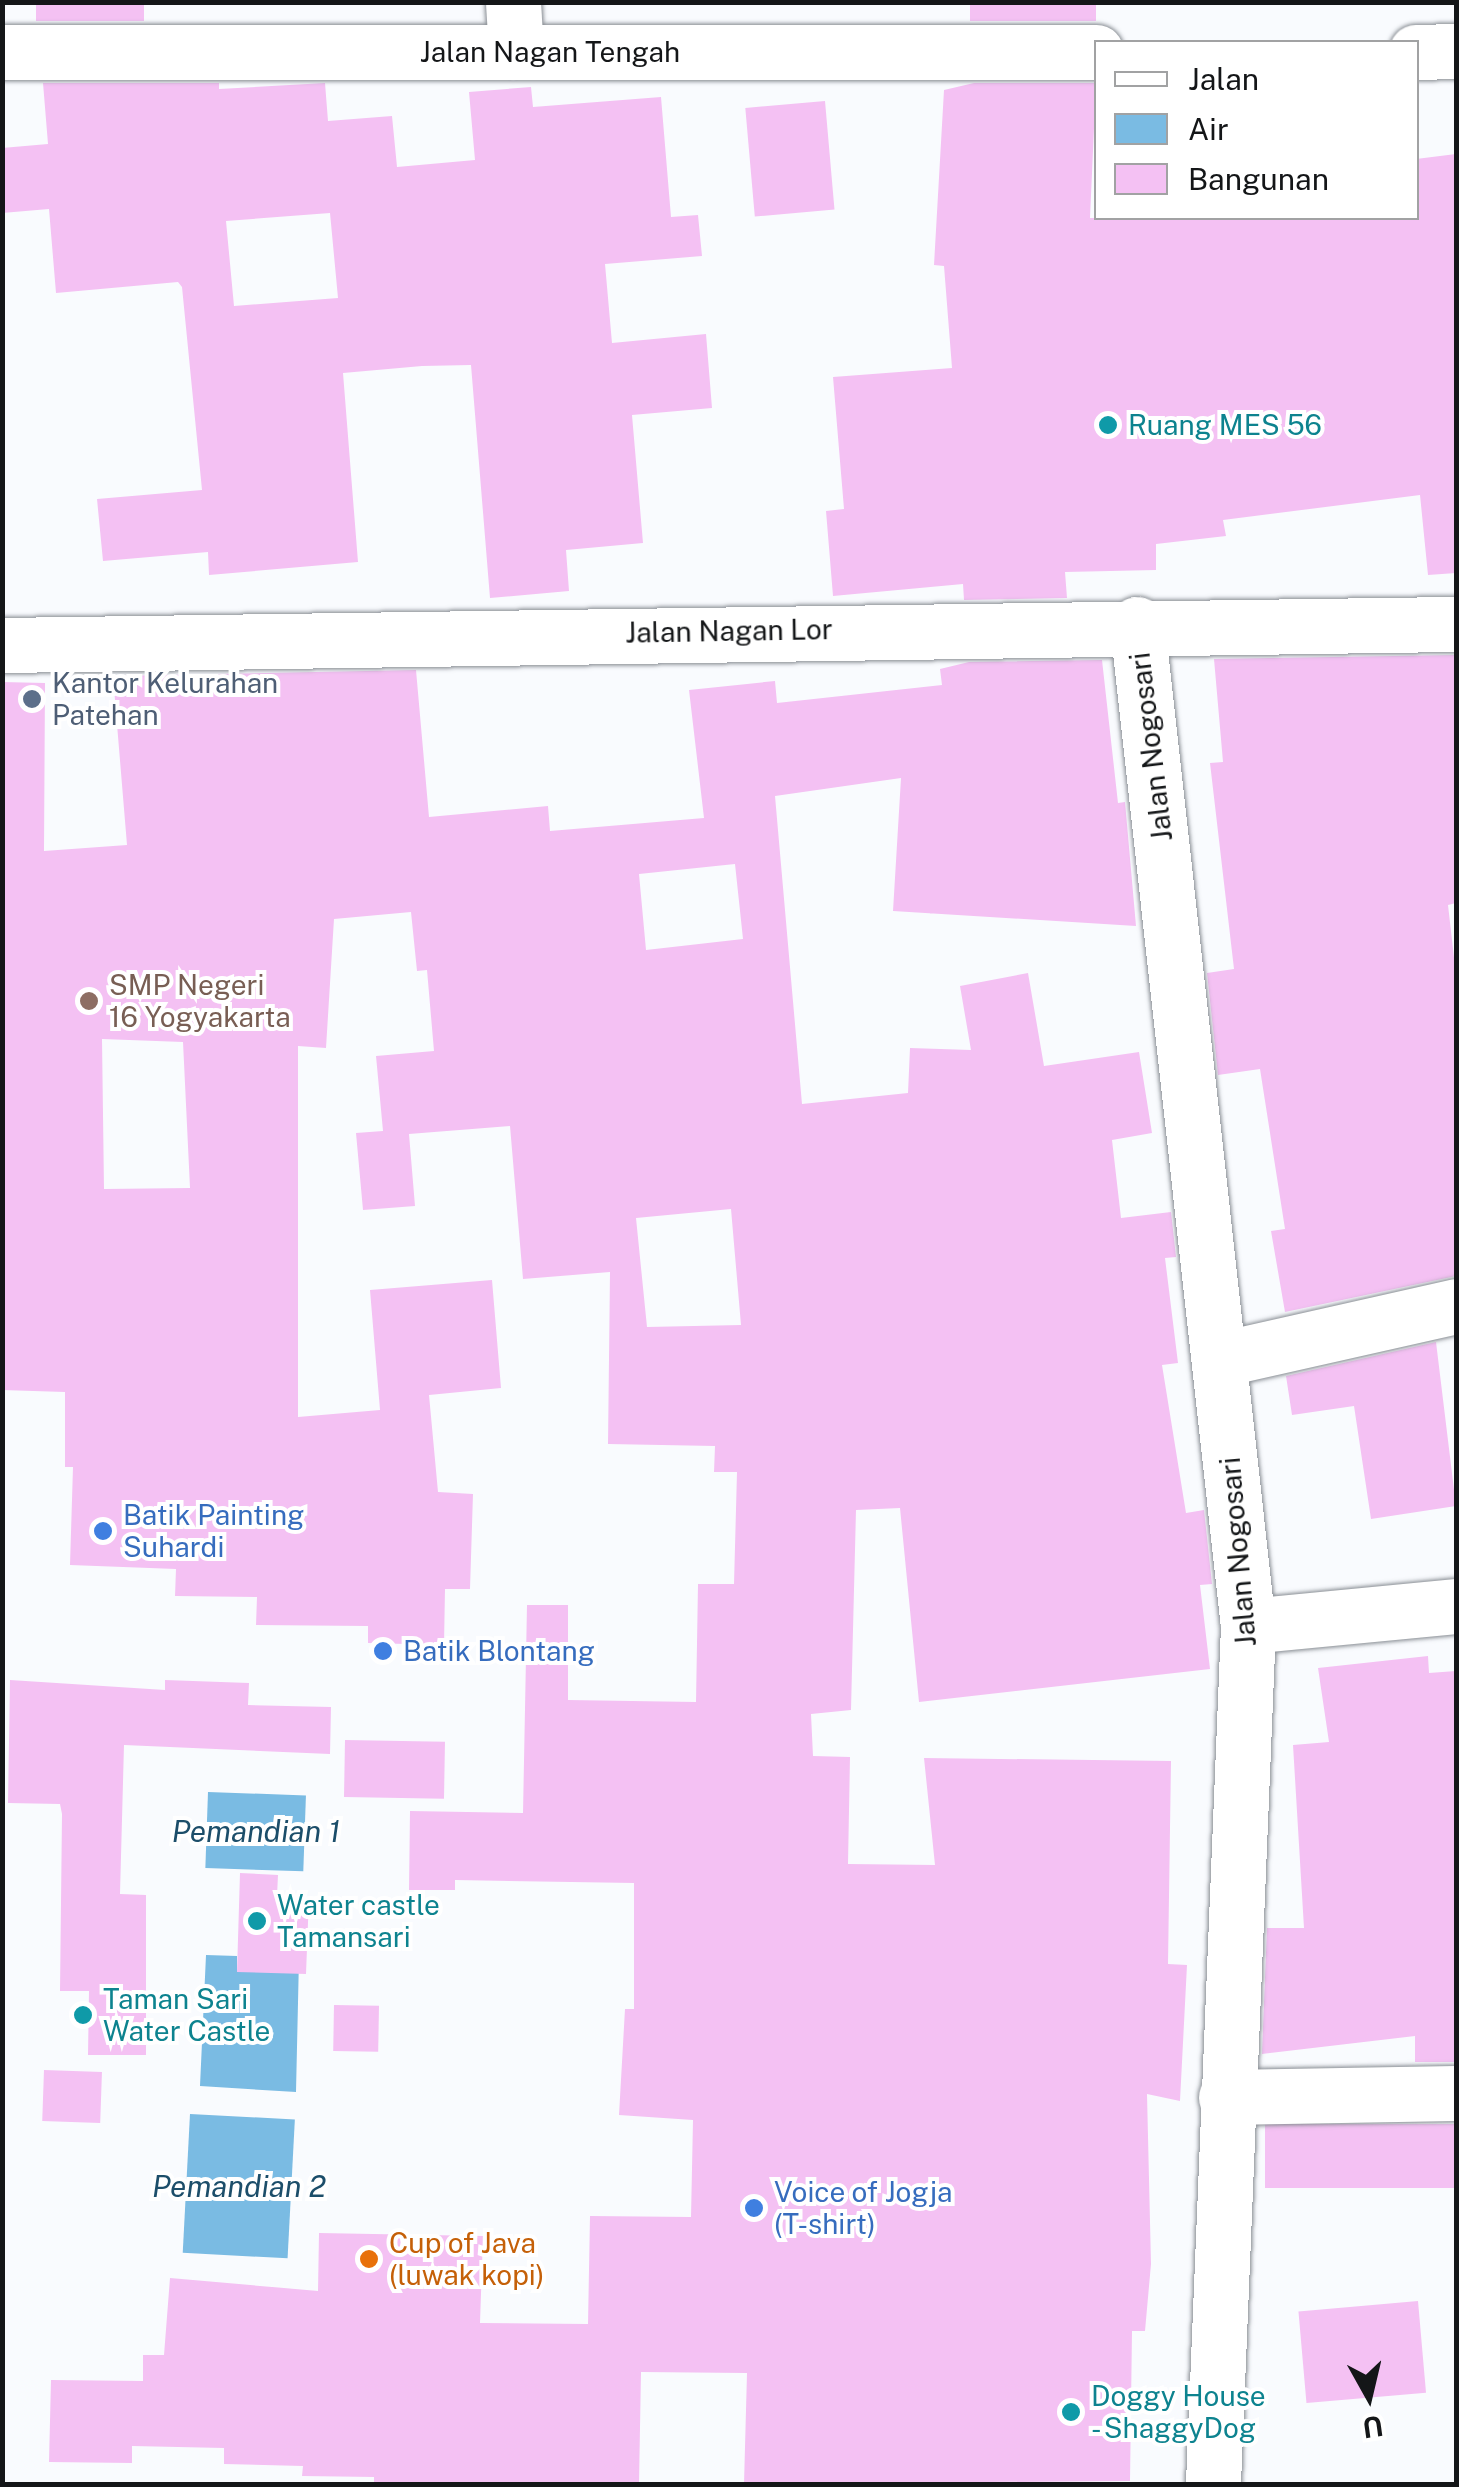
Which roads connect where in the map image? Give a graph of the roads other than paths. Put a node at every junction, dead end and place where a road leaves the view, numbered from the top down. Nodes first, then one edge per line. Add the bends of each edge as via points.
1 (514, 27) edge
2 (2, 52) edge
3 (1094, 52) edge
4 (1419, 52) edge
5 (1456, 52) edge
6 (1137, 624) junction
7 (1456, 624) edge
8 (2, 645) edge
9 (1456, 1306) edge
10 (1221, 1359) junction
11 (1456, 1606) edge
12 (1248, 1626) junction
13 (1456, 2093) edge
14 (1226, 2098) junction
15 (1213, 2484) edge

1 - 2 street, Jalan Nagan Tengah
1 - 3 street, Jalan Nagan Tengah
4 - 5 street
6 - 7 street, Jalan Nagan Lor
6 - 8 street, Jalan Nagan Lor
6 - 10 street, Jalan Nogosari
9 - 10 street
10 - 12 street, Jalan Nogosari
11 - 12 street
12 - 14 street, Jalan Nogosari
13 - 14 street
14 - 15 street, Jalan Nogosari

